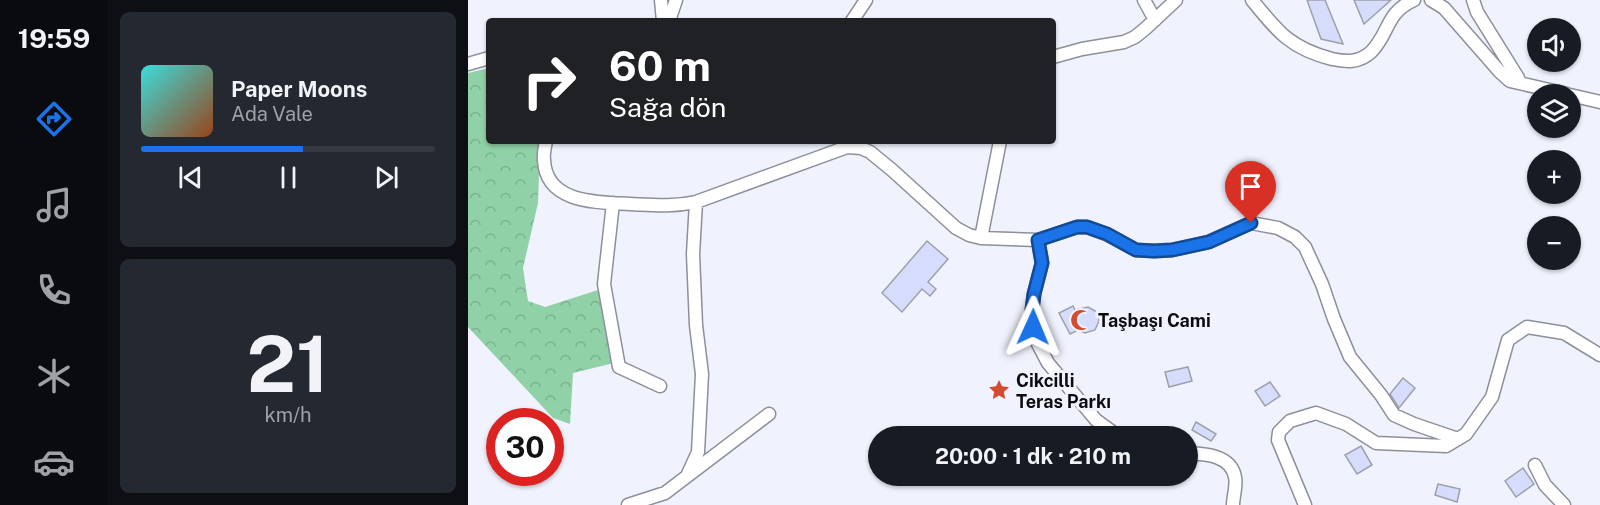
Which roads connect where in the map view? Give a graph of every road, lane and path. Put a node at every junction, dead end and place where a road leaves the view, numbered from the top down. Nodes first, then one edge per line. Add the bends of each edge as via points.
1 (661, 0) edge
2 (676, 0) edge
3 (866, 0) edge
4 (1144, 0) edge
5 (1176, 0) edge
6 (1252, 0) edge
7 (1414, 0) edge
8 (1431, 0) edge
9 (1473, 0) edge
10 (663, 18) edge
11 (670, 18) edge
12 (854, 18) edge
13 (1155, 20) junction
14 (1056, 56) edge
15 (486, 59) edge
16 (468, 64) edge
17 (1520, 83) junction
18 (1527, 85) edge
19 (1581, 98) edge
20 (1600, 102) edge
21 (546, 144) edge
22 (999, 144) edge
23 (870, 147) edge
24 (696, 202) junction
25 (613, 203) junction
26 (981, 238) junction
27 (1038, 240) junction
28 (1600, 355) edge
29 (660, 386) dead end
30 (769, 414) dead end
31 (1103, 426) edge
32 (1458, 439) junction
33 (1198, 454) edge
34 (1535, 465) dead end
35 (687, 476) junction
36 (628, 505) edge
37 (1233, 505) edge
38 (1305, 505) edge
39 (1564, 505) edge

1 - 10 street
2 - 11 street
3 - 12 street
4 - 13 street
5 - 13 street
6 - 7 street via 1277,30 1297,46 1345,62 1370,53 1394,14
8 - 17 street via 1444,8 1500,72 1510,81
9 - 17 street
13 - 14 street via 1124,42
15 - 16 street
17 - 18 street
19 - 20 street
21 - 25 street via 546,171 563,193 576,199
22 - 26 street
23 - 24 street via 847,147
23 - 26 street via 956,228
24 - 25 street via 678,206
24 - 35 street via 693,254 702,375 698,452
25 - 29 street via 604,284 619,367
26 - 27 street
27 - 31 street via 1042,263 1032,310 1038,344 1048,363
27 - 32 street via 1087,227 1136,250 1154,251 1209,242 1251,223 1278,228 1305,247 1350,357 1394,415
28 - 32 street via 1564,333 1527,327 1508,340 1492,397 1466,434
30 - 35 street
32 - 38 street via 1446,446 1376,443 1346,424 1316,413 1290,421 1279,432 1278,440
33 - 37 street via 1220,458 1232,469
34 - 39 street via 1545,485
35 - 36 street via 664,493

